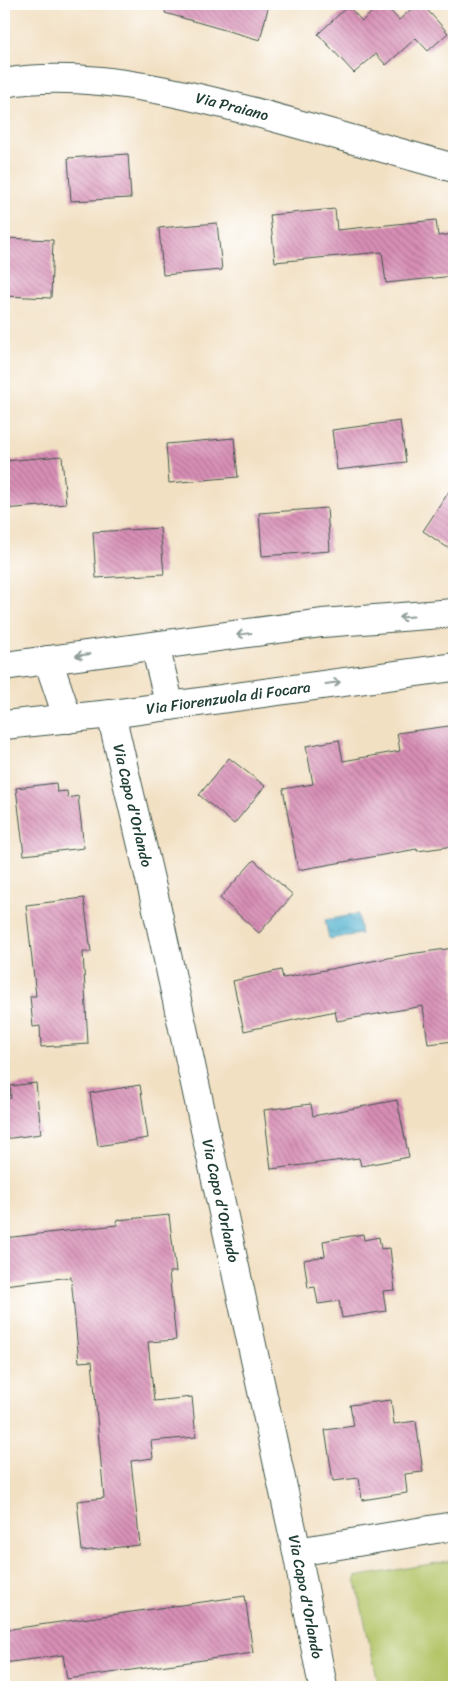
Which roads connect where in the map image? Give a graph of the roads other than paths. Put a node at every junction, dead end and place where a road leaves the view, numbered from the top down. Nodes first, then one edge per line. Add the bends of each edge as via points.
1 (4, 83) edge
2 (454, 168) edge
3 (454, 613) edge
4 (155, 646) junction
5 (48, 660) junction
6 (4, 666) edge
7 (454, 667) edge
8 (170, 706) junction
9 (112, 714) junction
10 (68, 719) junction
11 (4, 725) edge
12 (454, 1526) edge
13 (297, 1552) junction
14 (323, 1687) edge

1 - 2 street, Via Praiano via 54,79 158,90 210,100
3 -> 4 street via 322,623
4 -> 5 street
4 - 8 street
5 - 6 street
5 - 10 street
8 -> 7 street, Via Fiorenzuola di Focara
8 - 9 street, Via Fiorenzuola di Focara
9 - 10 street, Via Fiorenzuola di Focara
9 - 13 street, Via Capo d'Orlando via 158,909
10 - 11 street, Via Fiorenzuola di Focara
12 - 13 street
13 - 14 street, Via Capo d'Orlando

